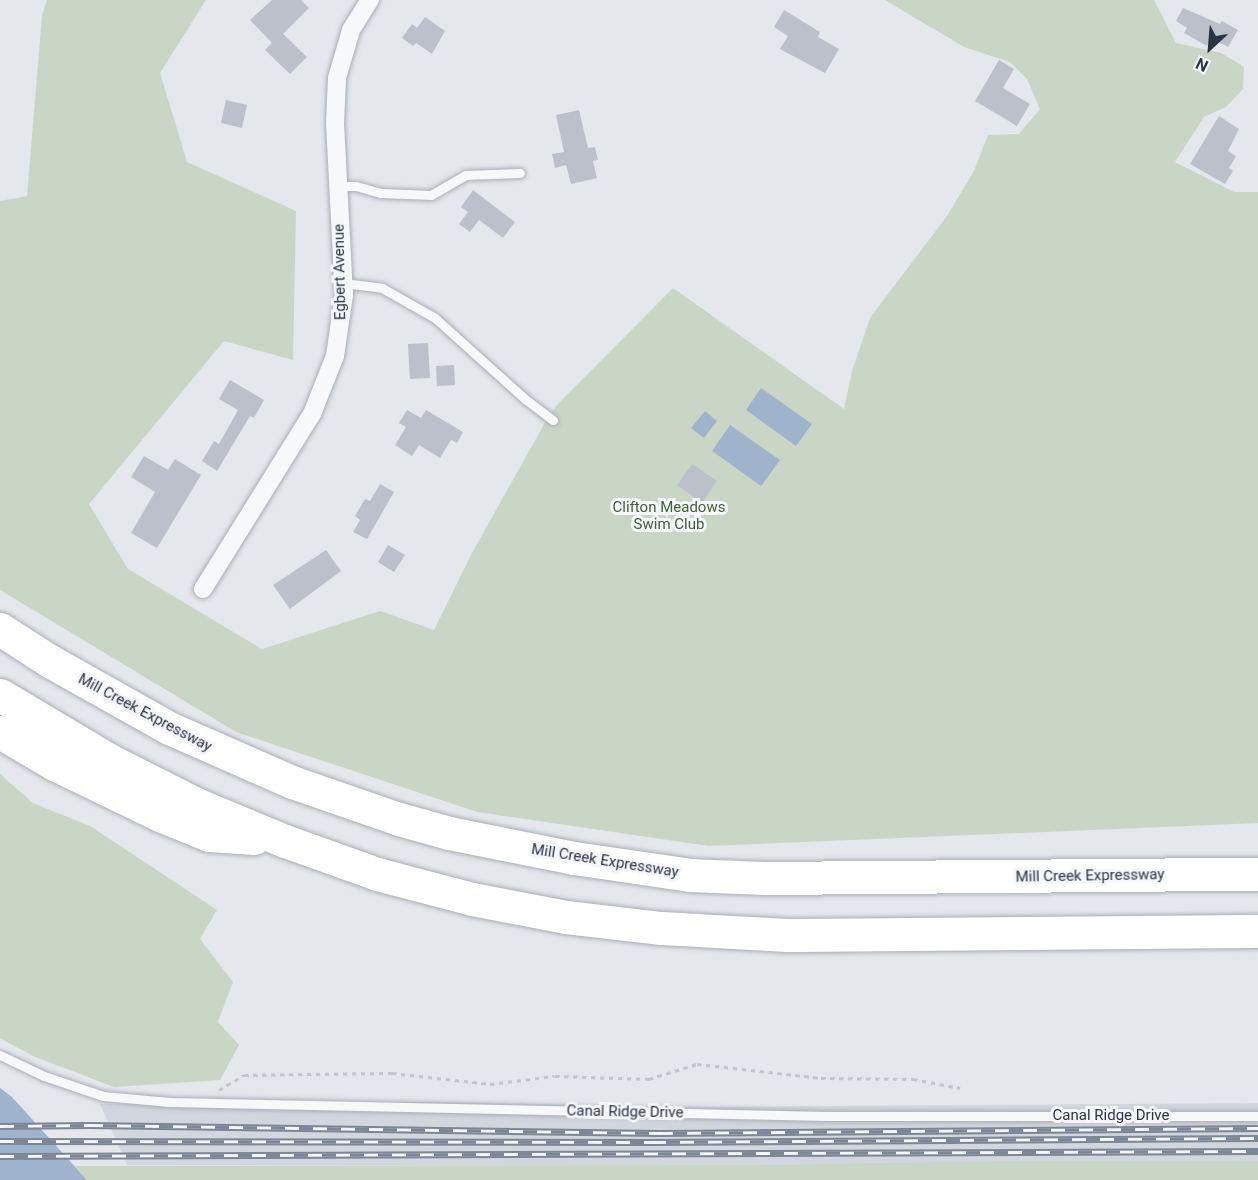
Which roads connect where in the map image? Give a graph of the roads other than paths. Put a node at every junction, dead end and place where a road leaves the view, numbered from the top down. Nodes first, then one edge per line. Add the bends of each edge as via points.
1 (370, 0) edge
2 (520, 172) dead end
3 (338, 186) junction
4 (343, 283) junction
5 (553, 420) dead end
6 (204, 589) dead end
7 (0, 629) edge
8 (0, 695) edge
9 (0, 732) edge
10 (285, 841) junction
11 (1258, 874) edge
12 (1258, 931) edge
13 (0, 1055) edge
14 (1258, 1116) edge

1 - 3 street, Egbert Avenue via 351,30 337,78 334,105
2 - 3 lane via 465,175 431,195
3 - 4 street, Egbert Avenue
4 - 5 lane via 382,288 435,318
4 - 6 street, Egbert Avenue via 341,326 326,386
7 - 11 highway, Mill Creek Expressway via 169,728 292,782 439,830 574,858 680,874 777,878
8 - 10 highway via 109,760 196,804
9 - 10 highway via 101,787 208,835
10 - 12 highway via 377,874 472,899 566,917 661,928 788,935
13 - 14 lane, Canal Ridge Drive via 44,1076 103,1096 204,1103 828,1116

